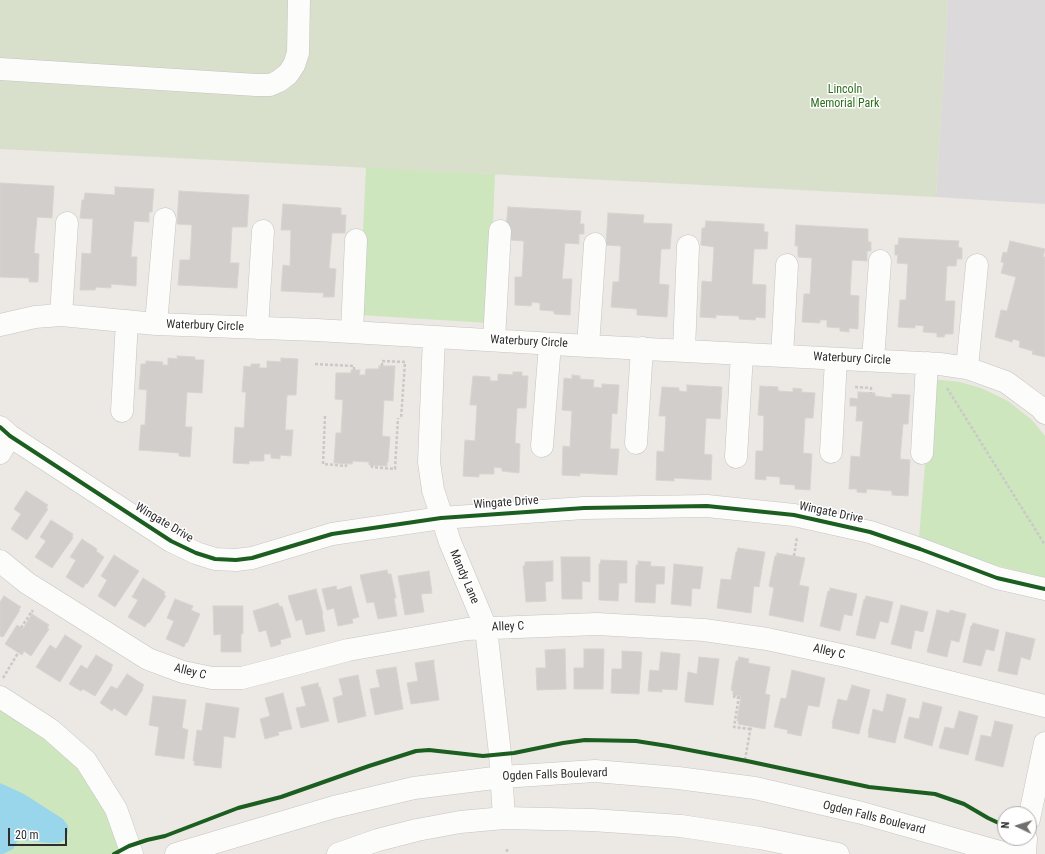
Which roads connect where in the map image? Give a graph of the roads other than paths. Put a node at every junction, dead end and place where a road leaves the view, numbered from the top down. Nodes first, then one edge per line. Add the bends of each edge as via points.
1 (299, 0) edge
2 (0, 69) edge
3 (165, 219) dead end
4 (67, 223) dead end
5 (263, 231) dead end
6 (500, 231) dead end
7 (356, 240) dead end
8 (595, 244) dead end
9 (688, 246) dead end
10 (880, 261) dead end
11 (788, 265) dead end
12 (977, 266) dead end
13 (60, 315) junction
14 (127, 322) junction
15 (156, 324) junction
16 (0, 325) edge
17 (258, 328) junction
18 (352, 332) junction
19 (434, 337) junction
20 (494, 340) junction
21 (550, 344) junction
22 (588, 346) junction
23 (642, 348) junction
24 (684, 351) junction
25 (742, 354) junction
26 (782, 356) junction
27 (836, 358) junction
28 (873, 360) junction
29 (927, 363) junction
30 (967, 368) junction
31 (1044, 407) edge
32 (122, 411) dead end
33 (3, 439) edge
34 (636, 443) dead end
35 (542, 446) dead end
36 (831, 452) dead end
37 (922, 453) dead end
38 (736, 457) dead end
39 (441, 518) junction
40 (0, 561) edge
41 (1045, 589) edge
42 (486, 628) junction
43 (0, 697) edge
44 (1045, 706) edge
45 (1045, 743) edge
46 (502, 776) junction
47 (1032, 806) edge
48 (504, 818) junction
49 (132, 854) edge
50 (176, 854) edge
51 (338, 854) edge
52 (838, 854) edge
53 (1007, 854) edge

1 - 2 street via 298,53 294,65 288,74 270,85
3 - 15 street
4 - 13 street
5 - 17 street
6 - 20 street
7 - 18 street
8 - 22 street
9 - 24 street
10 - 28 street
11 - 26 street
12 - 30 street
13 - 14 street, Waterbury Circle
13 - 16 street, Waterbury Circle via 35,316
14 - 15 street, Waterbury Circle
14 - 32 street
15 - 17 street, Waterbury Circle
17 - 18 street, Waterbury Circle
18 - 19 street, Waterbury Circle
19 - 20 street, Waterbury Circle
19 - 39 street, Mandy Lane via 429,462
20 - 21 street, Waterbury Circle
21 - 22 street, Waterbury Circle
21 - 35 street
22 - 23 street, Waterbury Circle
23 - 24 street, Waterbury Circle
23 - 34 street
24 - 25 street, Waterbury Circle
25 - 26 street, Waterbury Circle
25 - 38 street
26 - 27 street, Waterbury Circle
27 - 28 street, Waterbury Circle
27 - 36 street
28 - 29 street, Waterbury Circle
29 - 30 street, Waterbury Circle
29 - 37 street
30 - 31 street, Waterbury Circle via 1006,382
33 - 39 street, Wingate Drive via 171,541 215,559 252,558 332,534
39 - 41 street, Wingate Drive via 584,508 707,506 794,515 870,532 997,578
39 - 42 street, Mandy Lane
40 - 42 street, Alley C via 27,583 148,659 183,672 212,678 242,678 348,650 467,629
42 - 44 street, Alley C via 597,624 704,630 767,639 850,657
42 - 46 street, Mandy Lane
43 - 49 street via 50,730 86,761 116,809
45 - 47 street
46 - 48 street, Mandy Lane
46 - 50 street, Ogden Falls Boulevard via 414,788 334,807
46 - 53 street, Ogden Falls Boulevard via 596,771 755,788
48 - 51 street via 460,822 417,830
48 - 52 street via 681,826 767,839

